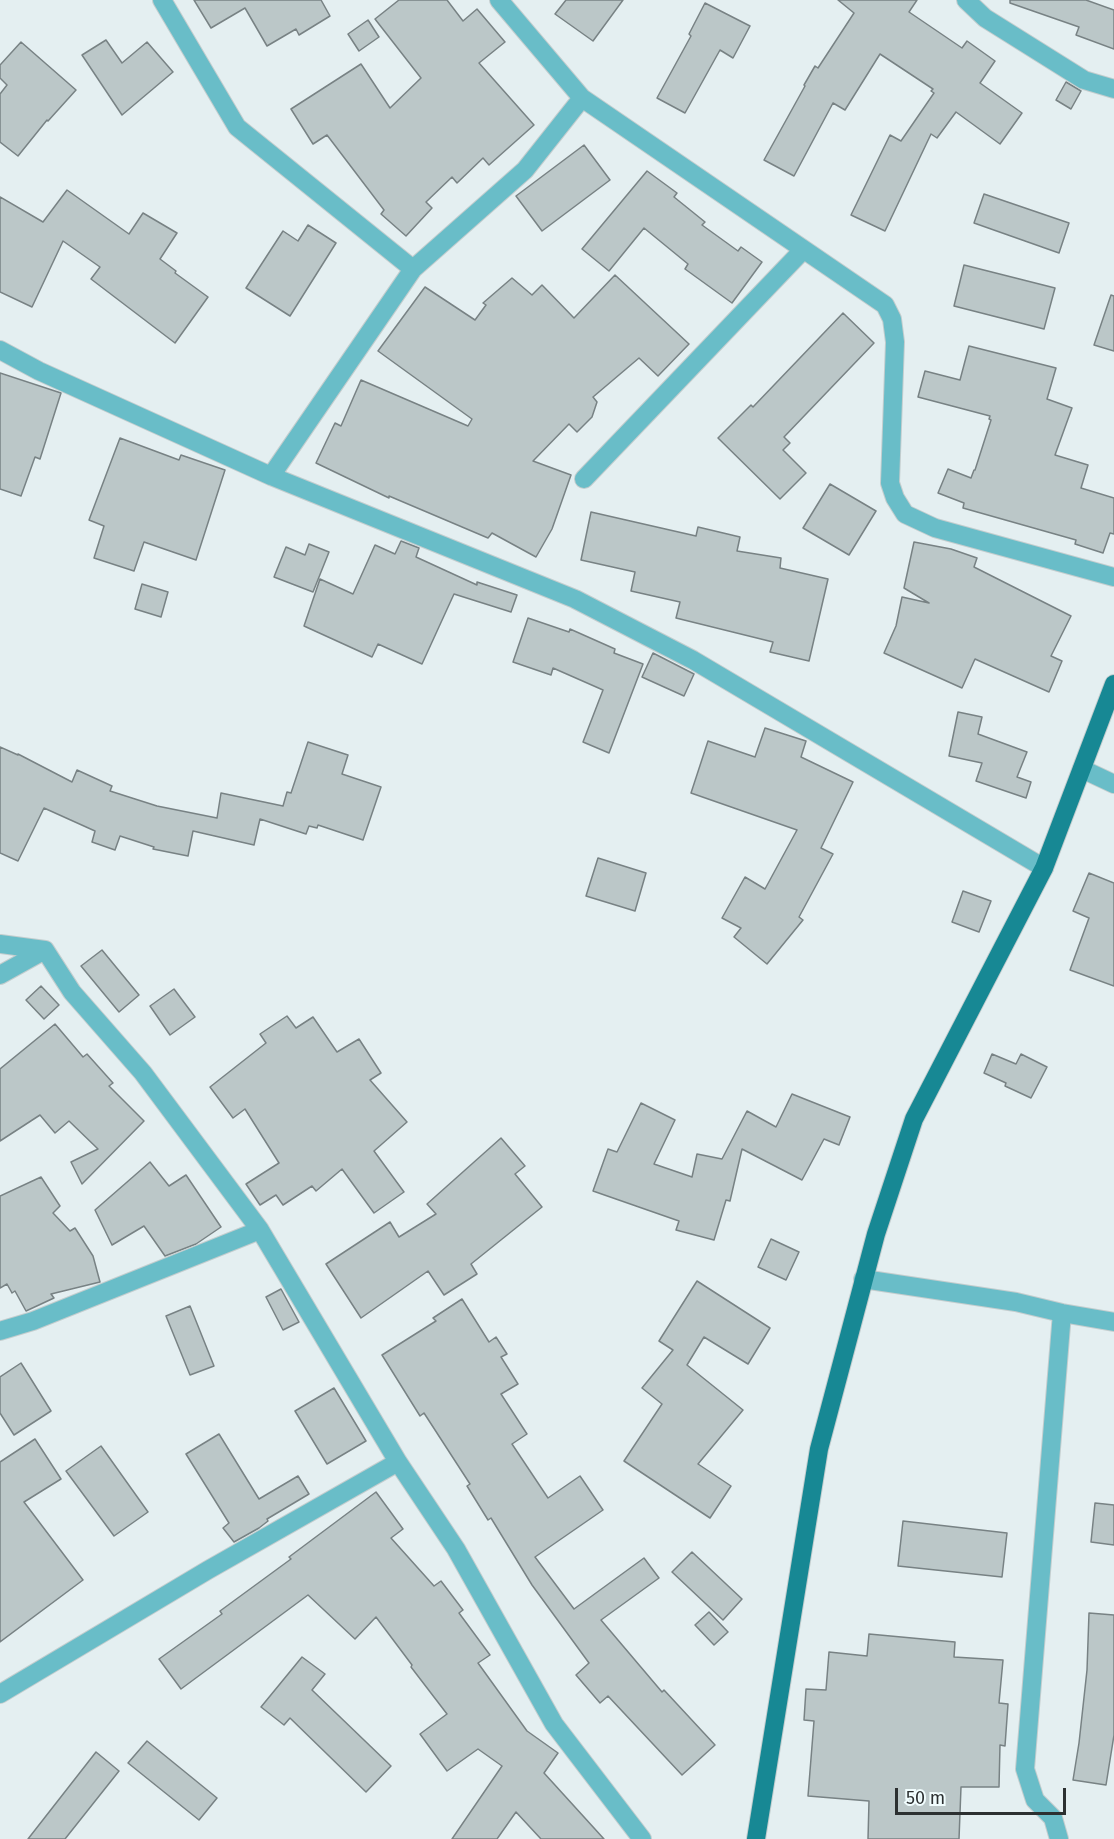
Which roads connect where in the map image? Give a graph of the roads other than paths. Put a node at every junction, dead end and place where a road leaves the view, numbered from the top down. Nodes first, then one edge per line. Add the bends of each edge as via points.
1 (162, 0) edge
2 (499, 0) edge
3 (966, 0) edge
4 (1114, 89) edge
5 (582, 98) junction
6 (803, 250) junction
7 (413, 269) junction
8 (0, 350) edge
9 (271, 476) junction
10 (584, 479) dead end
11 (1114, 577) edge
12 (1114, 684) edge
13 (1082, 770) junction
14 (1114, 784) edge
15 (1044, 868) junction
16 (0, 944) edge
17 (45, 950) junction
18 (0, 975) edge
19 (260, 1230) junction
20 (863, 1279) junction
21 (1062, 1313) junction
22 (1114, 1322) edge
23 (0, 1331) edge
24 (398, 1462) junction
25 (0, 1694) edge
26 (642, 1839) edge
27 (756, 1839) edge
28 (1059, 1839) edge

1 - 7 street via 237,126
2 - 5 street
3 - 4 street via 985,18 1084,80
5 - 6 street
5 - 7 street via 525,170
6 - 10 street
6 - 11 street via 885,305 892,320 895,342 890,483 905,514 935,528
7 - 9 street
8 - 9 street
9 - 15 street via 595,609 693,660
12 - 13 main road
13 - 14 street
13 - 15 main road
15 - 20 main road via 914,1119
16 - 17 street
17 - 18 street
17 - 19 street via 72,992 143,1073
19 - 23 street
19 - 24 street
20 - 21 street via 1016,1302
20 - 27 main road via 819,1449
21 - 22 street
21 - 28 street via 1025,1769 1035,1800 1053,1818
24 - 25 street
24 - 26 street via 456,1549 554,1724

